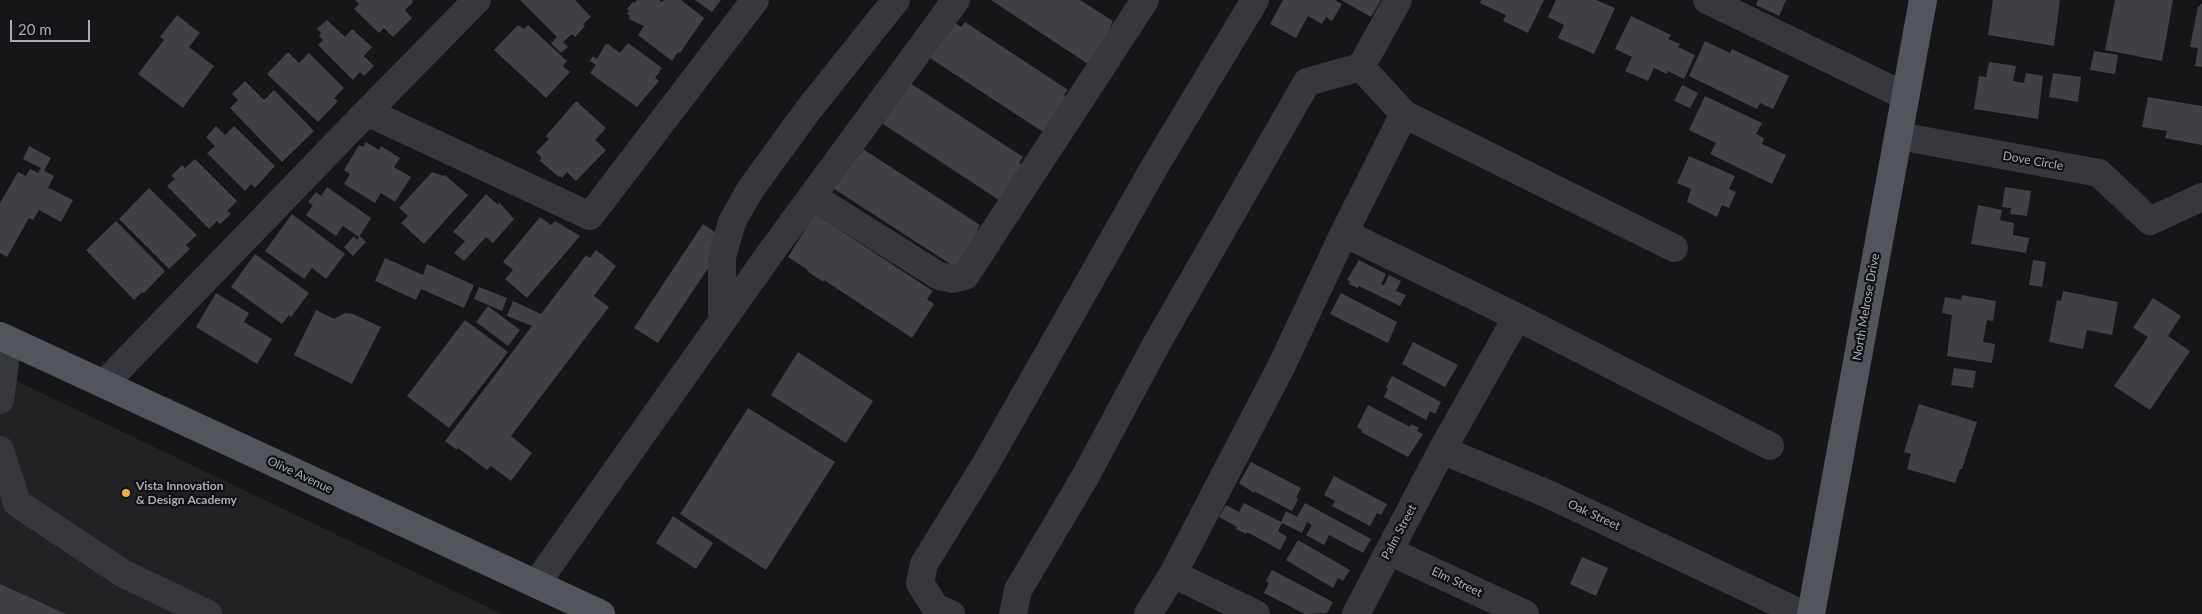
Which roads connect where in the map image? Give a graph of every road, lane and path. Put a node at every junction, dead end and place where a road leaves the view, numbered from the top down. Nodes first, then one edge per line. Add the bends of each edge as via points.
1 (477, 0) edge
2 (755, 0) edge
3 (896, 0) edge
4 (956, 0) edge
5 (1145, 0) edge
6 (1255, 0) edge
7 (1398, 0) edge
8 (1707, 0) edge
9 (1923, 0) edge
10 (1361, 67) junction
11 (1906, 96) junction
12 (367, 112) junction
13 (1404, 114) junction
14 (1898, 136) junction
15 (812, 196) junction
16 (2202, 197) edge
17 (1344, 233) junction
18 (1674, 248) dead end
19 (1517, 317) junction
20 (722, 321) junction
21 (4, 338) edge
22 (104, 384) junction
23 (0, 400) edge
24 (1770, 446) dead end
25 (1442, 450) junction
26 (2, 464) edge
27 (1389, 551) junction
28 (1173, 574) junction
29 (536, 584) junction
30 (208, 614) edge
31 (601, 614) edge
32 (951, 614) edge
33 (1012, 614) edge
34 (1148, 614) edge
35 (1256, 614) edge
36 (1356, 614) edge
37 (1524, 614) edge
38 (1802, 614) edge
39 (1811, 614) edge

1 - 12 street
2 - 12 street via 590,216
3 - 20 street via 776,154 732,222 722,257
4 - 15 street
5 - 15 street via 965,276 953,279 939,276
6 - 32 street via 1155,166 985,465 924,564 920,583 936,607
7 - 10 street
8 - 11 street
9 - 11 main road, North Melrose Drive
10 - 13 street
10 - 33 street via 1307,82 1018,590
11 - 14 main road, North Melrose Drive
12 - 22 street
13 - 17 street
13 - 18 street
14 - 16 street, Dove Circle via 2099,173 2150,221
14 - 39 main road, North Melrose Drive
15 - 20 street
17 - 19 street
17 - 28 street via 1280,367
19 - 24 street
19 - 25 street, Palm Street
20 - 29 street
21 - 22 main road, Olive Avenue
21 - 23 street
22 - 29 main road, Olive Avenue
25 - 27 street, Palm Street
25 - 38 street, Oak Street via 1548,494
26 - 30 street via 17,504 124,574
27 - 36 street, Palm Street
27 - 37 street, Elm Street
28 - 34 street
28 - 35 street
29 - 31 main road, Olive Avenue

